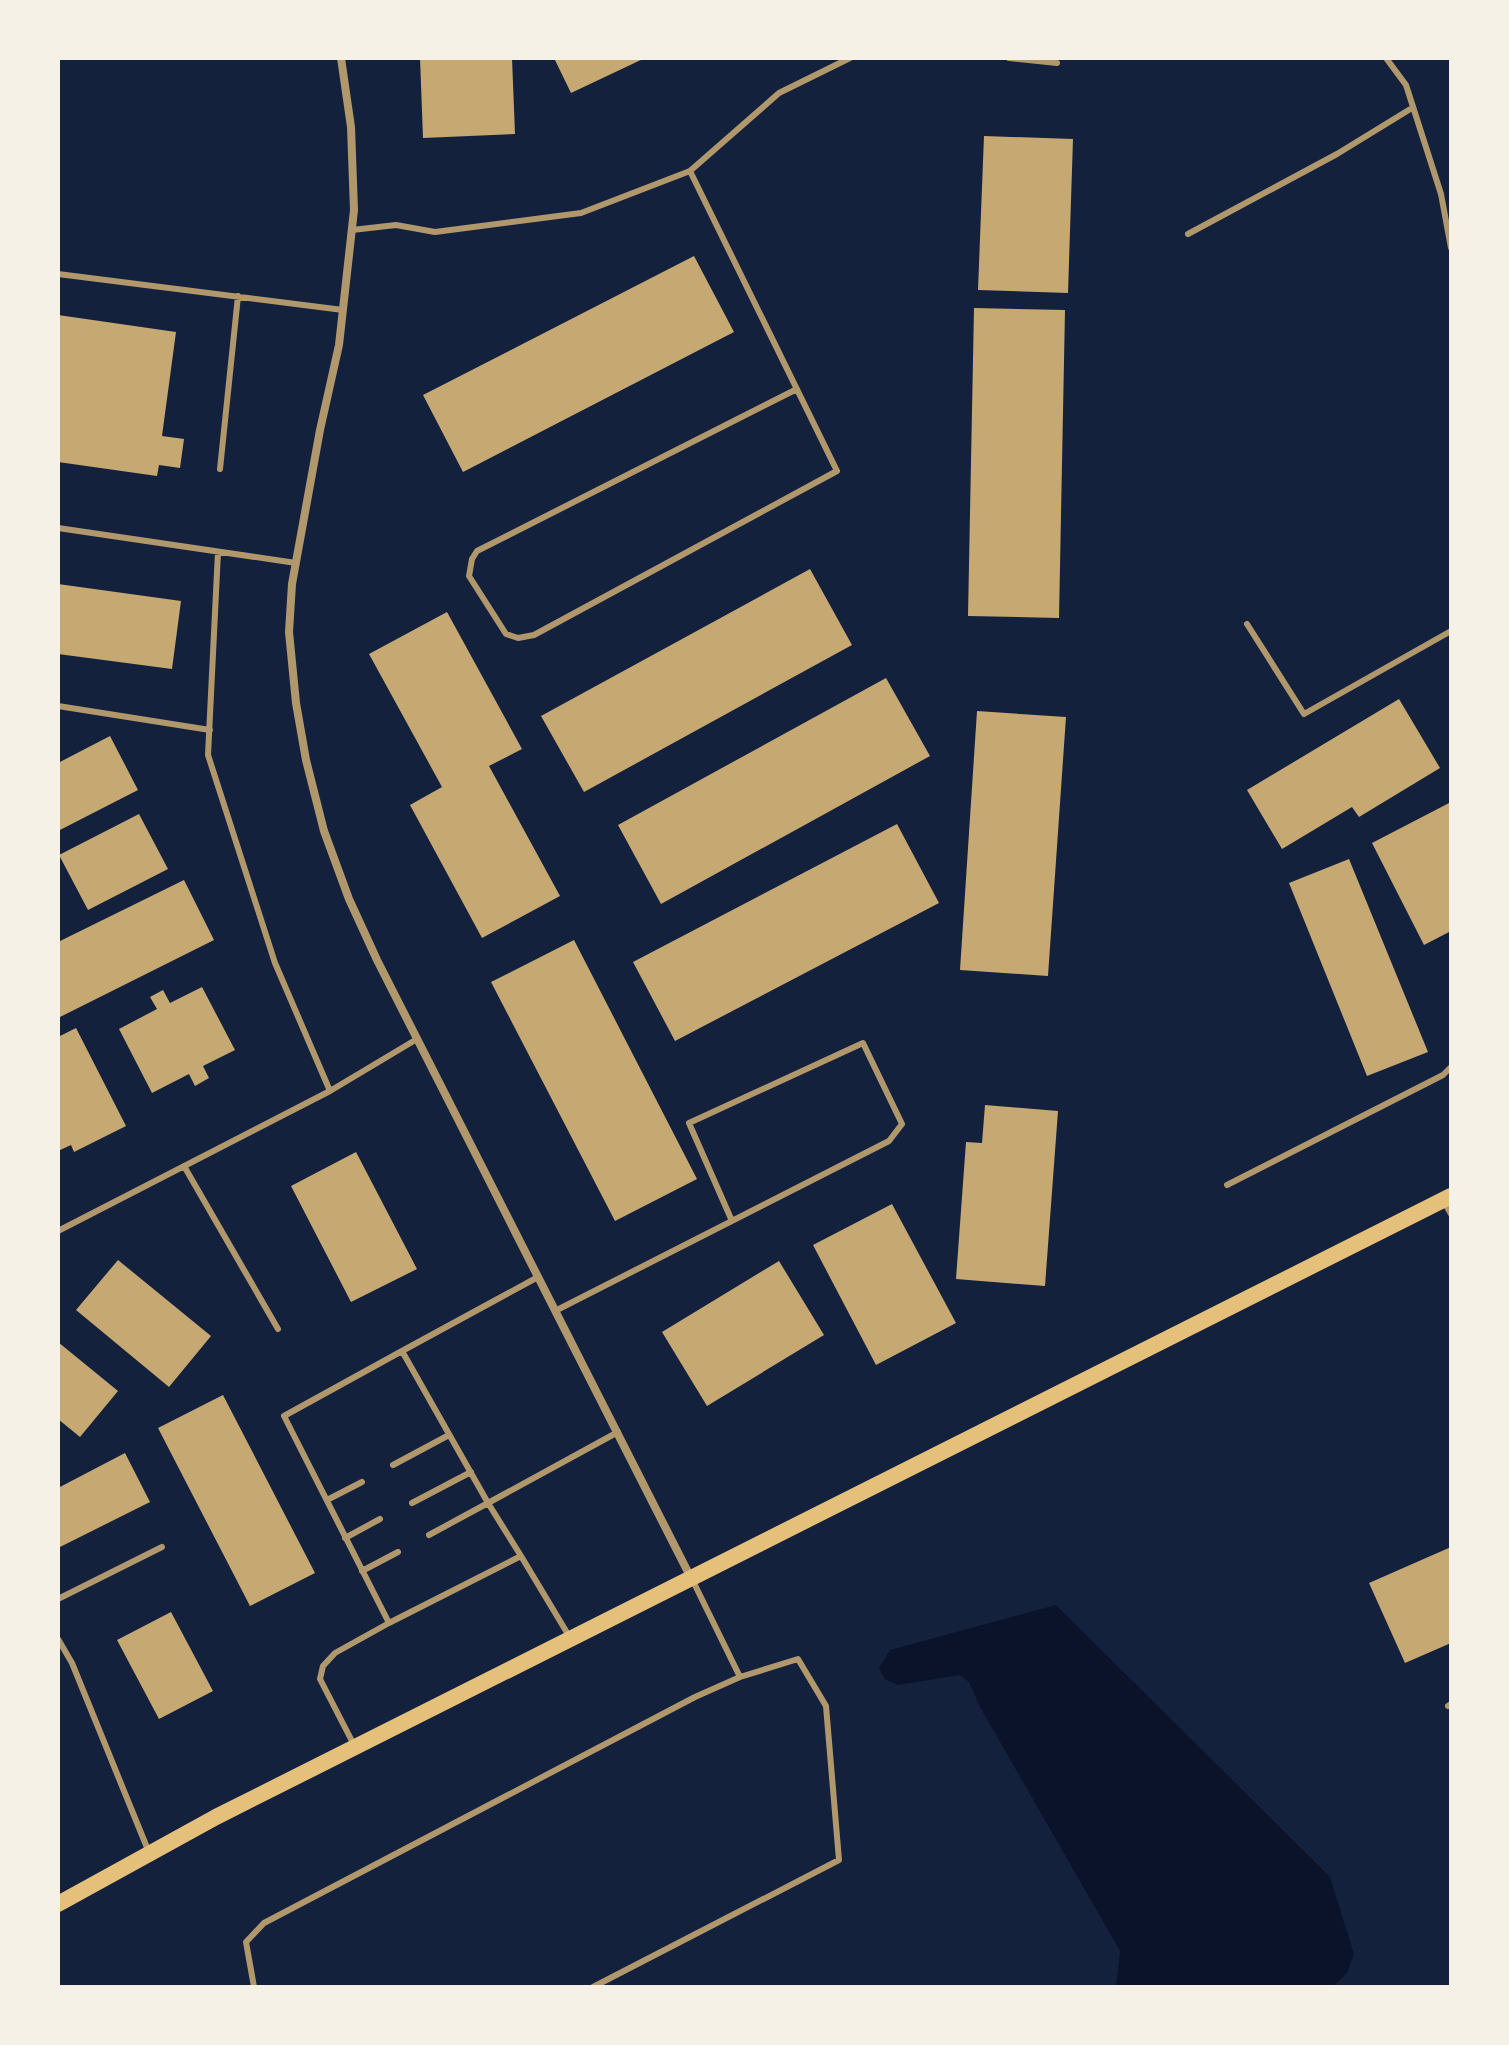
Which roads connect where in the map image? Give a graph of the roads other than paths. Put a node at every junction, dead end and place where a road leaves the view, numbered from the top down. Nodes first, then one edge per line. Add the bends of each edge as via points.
1 (341, 58) edge
2 (850, 58) edge
3 (1009, 58) edge
4 (1386, 58) edge
5 (1057, 63) dead end
6 (1412, 108) junction
7 (690, 171) junction
8 (352, 230) junction
9 (1188, 234) dead end
10 (1451, 248) edge
11 (58, 274) edge
12 (238, 296) junction
13 (343, 310) junction
14 (797, 389) junction
15 (220, 469) dead end
16 (58, 528) edge
17 (218, 552) junction
18 (296, 563) junction
19 (1247, 624) dead end
20 (1451, 631) edge
21 (58, 706) edge
22 (210, 730) junction
23 (417, 1039) junction
24 (1451, 1067) edge
25 (330, 1091) junction
26 (184, 1166) junction
27 (1227, 1185) dead end
28 (1448, 1204) edge
29 (732, 1221) junction
30 (58, 1231) edge
31 (538, 1277) junction
32 (555, 1311) junction
33 (278, 1329) dead end
34 (402, 1351) junction
35 (618, 1432) junction
36 (449, 1435) junction
37 (393, 1465) dead end
38 (471, 1472) junction
39 (362, 1482) dead end
40 (327, 1500) junction
41 (412, 1503) dead end
42 (488, 1503) junction
43 (380, 1519) dead end
44 (429, 1535) dead end
45 (345, 1538) junction
46 (162, 1547) dead end
47 (398, 1552) dead end
48 (521, 1556) junction
49 (362, 1571) junction
50 (692, 1579) junction
51 (58, 1599) edge
52 (389, 1623) junction
53 (58, 1639) edge
54 (571, 1639) junction
55 (740, 1677) junction
56 (355, 1748) junction
57 (150, 1853) junction
58 (58, 1904) edge
59 (254, 1987) edge
60 (593, 1987) edge

1 - 8 street via 351,127
2 - 7 lane via 779,93
3 - 5 lane
4 - 6 lane via 1406,85
6 - 9 lane
6 - 10 lane via 1441,194
7 - 8 lane via 581,213 435,232 396,225
7 - 14 lane
8 - 13 street
11 - 12 lane
12 - 13 lane
12 - 15 lane
13 - 18 street
14 - 14 lane via 837,471 534,635 506,634 469,576 477,551
16 - 17 lane
17 - 18 lane
17 - 22 lane
18 - 23 street via 289,632 296,703 324,831 349,899
19 - 20 lane via 1304,714
21 - 22 lane
22 - 25 lane via 208,755 275,963
23 - 25 lane
23 - 31 street
24 - 27 lane
25 - 26 lane
26 - 30 lane
26 - 33 lane
28 - 50 main road
29 - 29 lane via 896,1133 902,1124 863,1043 689,1123
29 - 32 lane
31 - 32 street
31 - 34 lane
32 - 35 street
34 - 36 lane
34 - 40 lane via 284,1416
35 - 42 lane
35 - 50 street
36 - 37 lane
36 - 38 lane
38 - 41 lane
38 - 42 lane
39 - 40 lane
40 - 45 lane
42 - 44 lane
42 - 48 lane
43 - 45 lane
45 - 49 lane
46 - 51 lane
47 - 49 lane
48 - 52 lane
48 - 54 lane
49 - 52 lane
50 - 54 main road
50 - 55 lane
52 - 56 lane via 335,1653 323,1666 320,1679
53 - 57 lane
54 - 56 main road
55 - 59 lane via 264,1923 246,1942
55 - 60 lane via 798,1659 826,1706 839,1860
56 - 57 main road
57 - 58 main road

